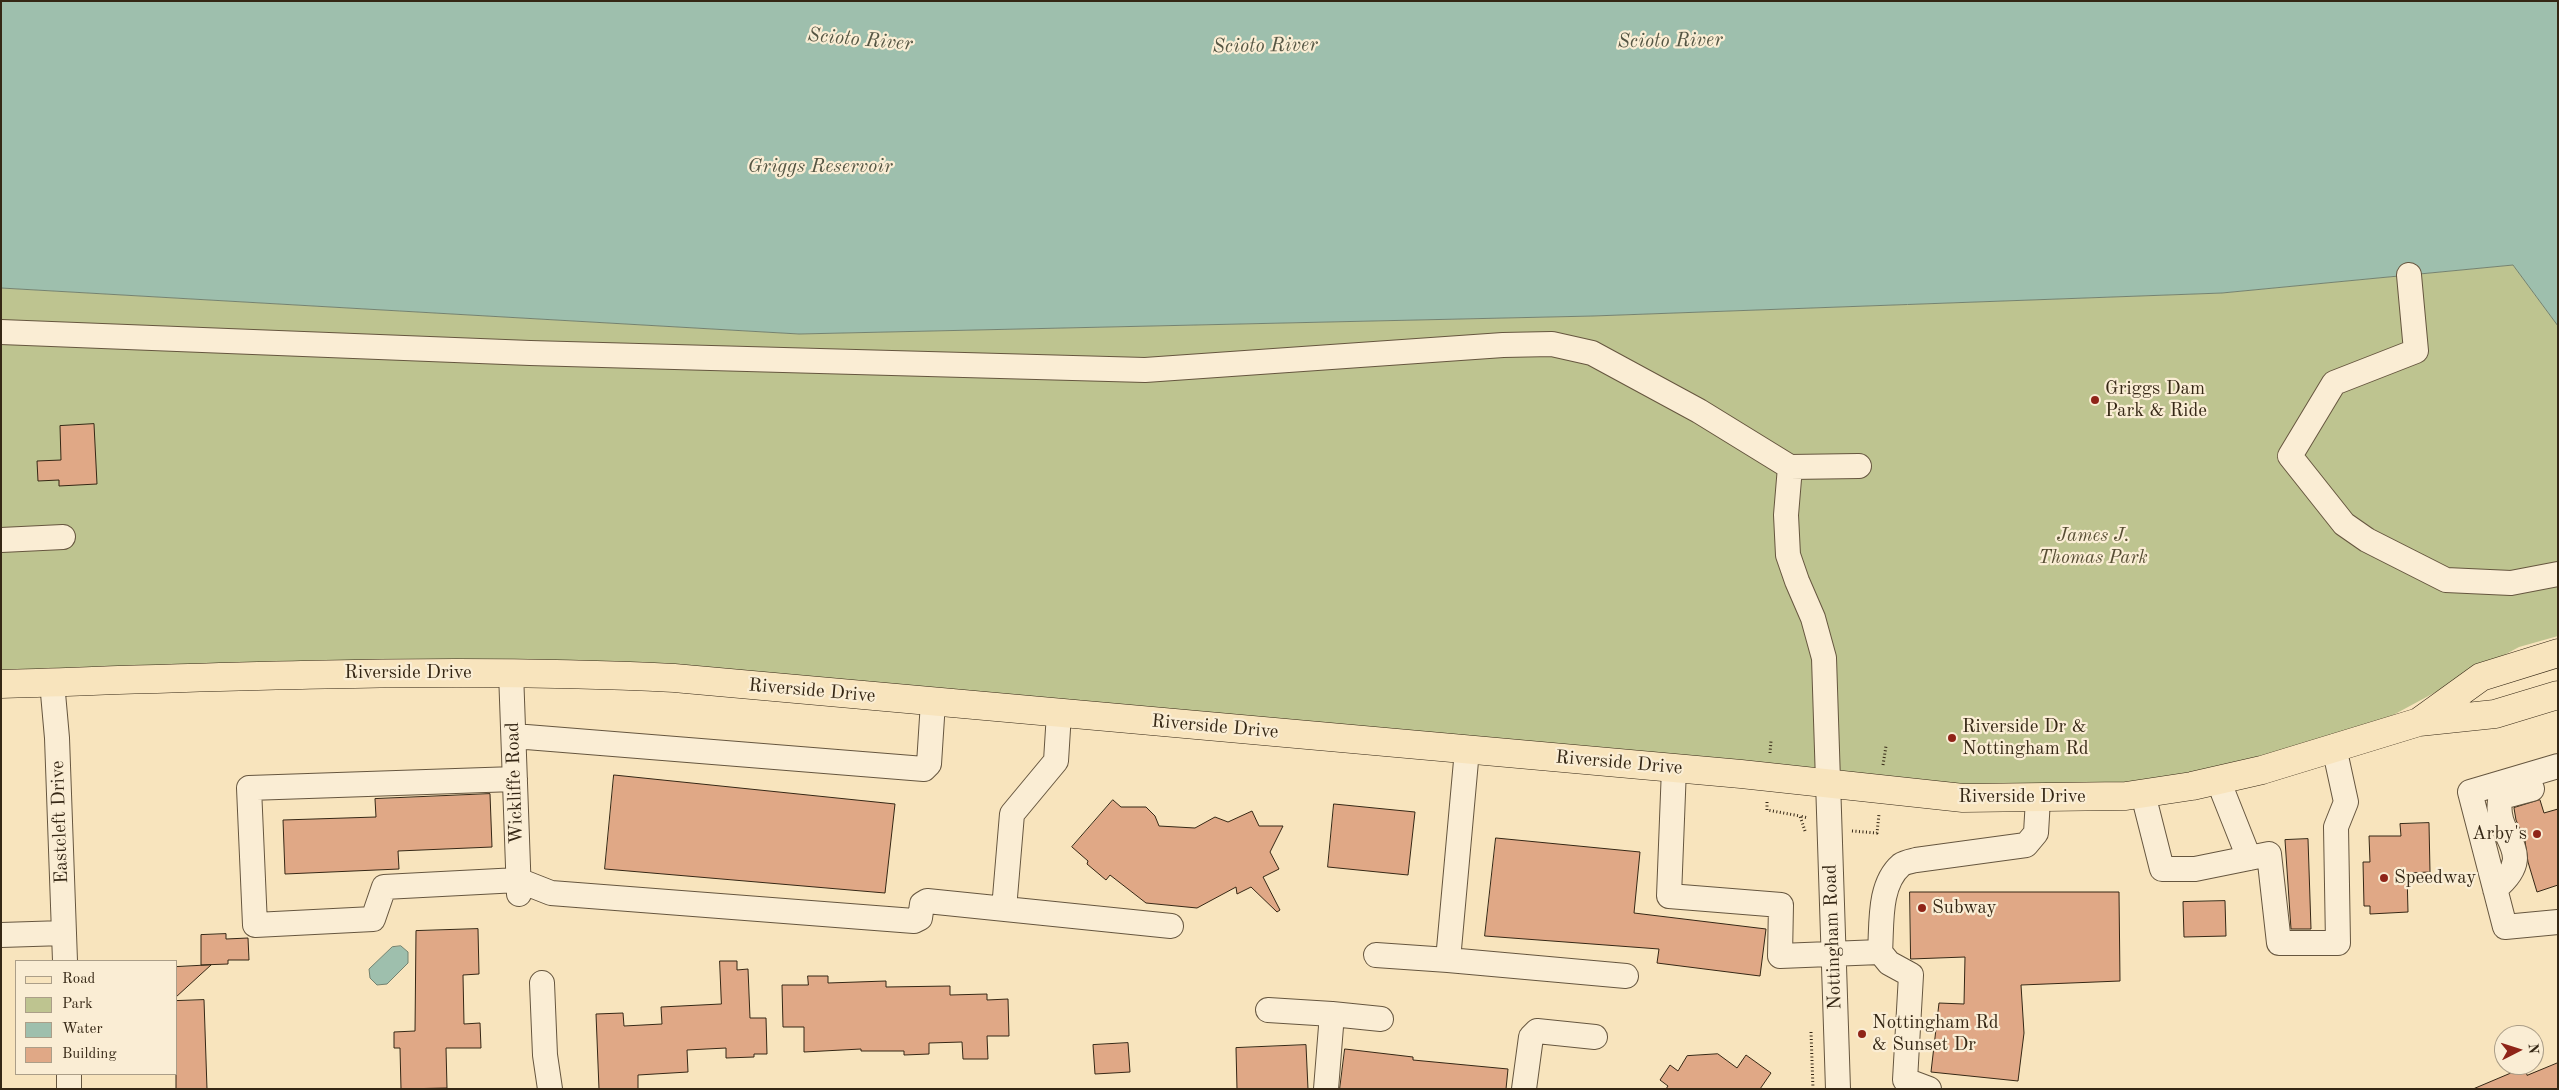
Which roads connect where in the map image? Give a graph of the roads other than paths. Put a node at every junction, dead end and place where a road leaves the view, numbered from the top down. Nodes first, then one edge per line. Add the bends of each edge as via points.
1 (2410, 275) dead end
2 (1, 332) edge
3 (1859, 466) dead end
4 (1790, 467) junction
5 (63, 537) dead end
6 (1, 540) edge
7 (2558, 574) edge
8 (2558, 654) edge
9 (511, 672) junction
10 (52, 682) junction
11 (1, 684) edge
12 (2558, 695) edge
13 (933, 702) junction
14 (1059, 713) junction
15 (2419, 722) junction
16 (514, 736) junction
17 (2334, 747) junction
18 (1467, 750) junction
19 (2558, 766) edge
20 (1674, 768) junction
21 (515, 779) junction
22 (2218, 780) junction
23 (2558, 782) edge
24 (1830, 786) junction
25 (2143, 794) junction
26 (2038, 799) junction
27 (2249, 858) junction
28 (518, 887) junction
29 (2495, 889) junction
30 (1004, 909) junction
31 (2558, 922) edge
32 (1171, 926) dead end
33 (64, 933) junction
34 (1, 935) edge
35 (1880, 952) junction
36 (1834, 953) junction
37 (1376, 955) dead end
38 (65, 960) edge
39 (1448, 960) junction
40 (1626, 976) dead end
41 (542, 983) dead end
42 (1268, 1010) dead end
43 (1332, 1014) junction
44 (1381, 1019) dead end
45 (1596, 1037) dead end
46 (68, 1075) edge
47 (1902, 1084) edge
48 (69, 1089) edge
49 (550, 1089) edge
50 (1326, 1089) edge
51 (1524, 1089) edge
52 (1838, 1089) edge
53 (1929, 1089) edge

1 - 7 street via 2416,351 2334,383 2290,456 2344,524 2367,540 2446,580 2511,583
2 - 4 street via 530,353 1145,370 1552,344 1592,352 1699,411
3 - 4 street
4 - 24 street, Nottingham Road via 1786,515 1788,555 1813,618 1824,658
5 - 6 street
8 - 15 main road, Riverside Drive via 2481,677
9 - 10 main road, Riverside Drive via 292,674
9 - 13 main road, Riverside Drive via 674,678
9 - 16 street, Wickliffe Road
10 - 11 main road, Riverside Drive
10 - 33 street, Eastcleft Drive
12 - 15 main road, Riverside Drive via 2495,714
13 - 14 main road, Riverside Drive
13 - 16 street via 929,764 924,769
14 - 18 main road, Riverside Drive
14 - 30 street via 1056,761 1012,814
15 - 17 main road, Riverside Drive
16 - 21 street, Wickliffe Road
17 - 22 main road, Riverside Drive
17 - 27 street via 2346,802 2336,827 2338,943 2279,943 2269,854
18 - 20 main road, Riverside Drive
18 - 39 street
19 - 29 street via 2470,792
20 - 24 main road, Riverside Drive
20 - 36 street via 1669,896 1781,905 1780,956
21 - 28 street, Wickliffe Road
21 - 28 street via 249,788 255,925 373,920 384,888
22 - 25 main road, Riverside Drive
22 - 27 street
23 - 29 street via 2506,796 2500,801 2514,864 2512,873
24 - 26 main road, Riverside Drive via 1963,798
24 - 36 street, Nottingham Road
25 - 26 main road, Riverside Drive
25 - 27 street via 2162,869 2195,869
26 - 35 street via 2036,833 2026,845 1916,860 1902,865 1884,895
28 - 30 street via 551,893 914,921 920,918 922,904 927,901
29 - 31 street via 2505,927
30 - 32 street
33 - 34 street
33 - 38 street, Eastcleft Drive
35 - 36 street
35 - 47 street via 1889,963 1911,975
36 - 52 street, Nottingham Road
37 - 39 street
39 - 40 street
41 - 49 street
42 - 43 street
43 - 44 street
43 - 50 street
45 - 51 street via 1537,1031 1531,1037
46 - 48 street
47 - 53 street

